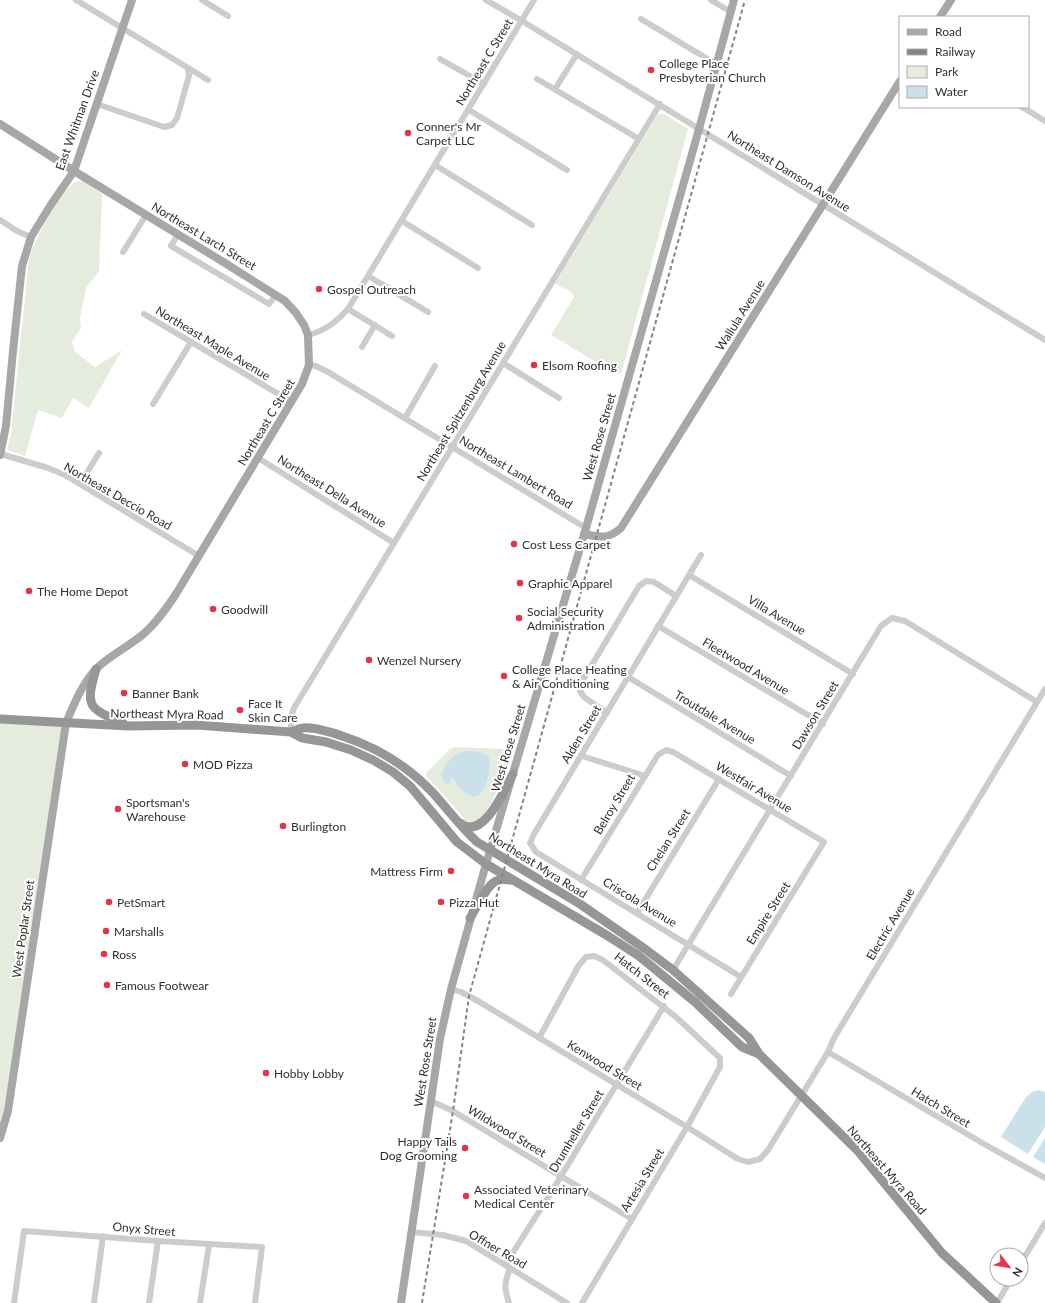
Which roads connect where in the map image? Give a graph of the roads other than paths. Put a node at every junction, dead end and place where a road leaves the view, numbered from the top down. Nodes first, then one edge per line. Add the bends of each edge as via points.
1 (76, 0) edge
2 (132, 0) edge
3 (202, 0) edge
4 (486, 0) edge
5 (534, 0) edge
6 (710, 0) edge
7 (734, 0) edge
8 (951, 0) edge
9 (731, 12) junction
10 (228, 16) dead end
11 (941, 16) edge
12 (641, 19) dead end
13 (522, 20) junction
14 (122, 28) junction
15 (577, 54) junction
16 (440, 59) dead end
17 (716, 64) junction
18 (188, 68) junction
19 (537, 79) dead end
20 (208, 80) dead end
21 (899, 83) edge
22 (484, 84) junction
23 (555, 89) junction
24 (97, 104) junction
25 (660, 104) junction
26 (1024, 108) edge
27 (469, 110) junction
28 (1045, 121) edge
29 (0, 124) edge
30 (699, 129) junction
31 (639, 139) junction
32 (435, 165) junction
33 (567, 170) dead end
34 (74, 171) junction
35 (822, 205) junction
36 (146, 214) junction
37 (0, 220) edge
38 (402, 221) junction
39 (532, 225) dead end
40 (178, 234) junction
41 (32, 237) junction
42 (123, 252) dead end
43 (478, 268) dead end
44 (368, 276) junction
45 (276, 295) junction
46 (348, 310) junction
47 (428, 312) dead end
48 (144, 314) dead end
49 (375, 325) junction
50 (308, 335) junction
51 (392, 336) dead end
52 (1045, 340) edge
53 (191, 342) junction
54 (362, 347) dead end
55 (503, 363) junction
56 (309, 365) junction
57 (435, 366) dead end
58 (559, 398) dead end
59 (292, 402) junction
60 (153, 404) dead end
61 (405, 418) junction
62 (452, 446) junction
63 (99, 453) dead end
64 (0, 455) edge
65 (258, 458) junction
66 (80, 484) junction
67 (585, 531) junction
68 (394, 543) junction
69 (701, 555) dead end
70 (199, 556) junction
71 (689, 575) junction
72 (676, 596) junction
73 (658, 626) junction
74 (96, 669) junction
75 (853, 674) junction
76 (628, 678) junction
77 (1045, 689) edge
78 (1037, 702) junction
79 (607, 713) junction
80 (0, 719) edge
81 (66, 723) junction
82 (822, 724) junction
83 (128, 726) junction
84 (291, 732) junction
85 (673, 752) joint
86 (582, 756) junction
87 (513, 774) junction
88 (645, 776) junction
89 (791, 776) junction
90 (719, 779) junction
91 (770, 810) junction
92 (452, 816) junction
93 (824, 842) joint
94 (530, 843) joint
95 (490, 850) junction
96 (486, 864) junction
97 (513, 880) junction
98 (581, 880) junction
99 (637, 913) junction
100 (470, 918) junction
101 (689, 945) junction
102 (673, 970) junction
103 (741, 977) junction
104 (451, 989) junction
105 (731, 994) dead end
106 (664, 1006) junction
107 (539, 1038) junction
108 (828, 1052) junction
109 (758, 1054) junction
110 (720, 1067) joint
111 (616, 1085) junction
112 (801, 1097) junction
113 (431, 1101) junction
114 (687, 1127) junction
115 (0, 1138) edge
116 (748, 1162) joint
117 (561, 1176) junction
118 (1045, 1178) edge
119 (632, 1219) junction
120 (1045, 1223) edge
121 (411, 1232) junction
122 (103, 1236) junction
123 (158, 1241) junction
124 (209, 1245) junction
125 (1029, 1250) edge
126 (508, 1267) junction
127 (1007, 1287) edge
128 (14, 1303) edge
129 (94, 1303) edge
130 (149, 1303) edge
131 (200, 1303) edge
132 (255, 1303) edge
133 (400, 1303) edge
134 (509, 1303) edge
135 (567, 1303) edge
136 (582, 1303) edge
137 (997, 1303) edge

1 - 14 street
2 - 14 main road, East Whitman Drive
3 - 10 street
4 - 13 street, Northeast Damson Avenue
5 - 13 street, Northeast C Street
6 - 9 street
7 - 9 main road, West Rose Street
8 - 11 main road
9 - 17 main road, West Rose Street
12 - 17 street
13 - 15 street, Northeast Damson Avenue
13 - 22 street, Northeast C Street
14 - 18 street
14 - 24 main road, East Whitman Drive
15 - 23 street
15 - 25 street, Northeast Damson Avenue
16 - 22 street
17 - 30 main road, West Rose Street
18 - 20 street
18 - 24 street via 189,76 177,118 172,125 164,127
19 - 23 street
21 - 35 main road, Wallula Avenue
22 - 27 street, Northeast C Street
23 - 31 street
24 - 34 main road, East Whitman Drive
25 - 30 street, Northeast Damson Avenue
25 - 31 street, Northeast Spitzenburg Avenue
26 - 28 street
27 - 32 street, Northeast C Street
27 - 33 street
29 - 34 main road, Northeast Larch Street
30 - 35 street, Northeast Damson Avenue
30 - 67 main road, West Rose Street
31 - 55 street, Northeast Spitzenburg Avenue
32 - 38 street, Northeast C Street
32 - 39 street
34 - 36 main road, Northeast Larch Street
34 - 41 main road, East Whitman Drive
35 - 52 street, Northeast Damson Avenue
35 - 67 main road, Wallula Avenue via 621,528 606,537
36 - 40 main road, Northeast Larch Street
36 - 42 street
37 - 41 street
38 - 43 street
38 - 44 street, Northeast C Street
40 - 45 main road, Northeast Larch Street
40 - 45 street via 171,246 269,304
41 - 64 main road, East Whitman Drive via 22,266 6,426
44 - 46 street, Northeast C Street
44 - 47 street
45 - 50 main road, Northeast Larch Street via 296,313
46 - 49 street
46 - 50 street, Northeast C Street via 334,324 318,333
48 - 53 street, Northeast Maple Avenue
49 - 51 street
49 - 54 street
50 - 56 main road, Northeast C Street
53 - 59 street, Northeast Maple Avenue
53 - 60 street
55 - 58 street
55 - 62 street, Northeast Spitzenburg Avenue
56 - 59 main road, Northeast C Street
56 - 61 street, Northeast Lambert Road via 328,372
57 - 61 street
59 - 65 main road, Northeast C Street
61 - 62 street, Northeast Lambert Road
62 - 67 street, Northeast Lambert Road
62 - 68 street, Northeast Spitzenburg Avenue
63 - 66 street
64 - 66 street, Northeast Deccio Road via 48,468
65 - 68 street, Northeast Della Avenue
65 - 70 main road, Northeast C Street
66 - 70 street, Northeast Deccio Road
67 - 87 main road, West Rose Street
68 - 84 street, Northeast Spitzenburg Avenue via 294,708
69 - 71 street, Alden Street
70 - 74 main road, Northeast C Street via 160,618 141,636
71 - 72 street, Alden Street
71 - 75 street, Villa Avenue
72 - 73 street, Alden Street
72 - 79 street via 654,582 646,581 639,586 581,683 580,690 584,697
73 - 76 street, Alden Street
73 - 82 street, Fleetwood Avenue
74 - 81 main road, Northeast C Street via 79,694
74 - 83 highway via 89,698 94,707 101,714
75 - 78 street, Dawson Street via 881,626 892,618 905,621
75 - 82 street, Dawson Street
76 - 79 street, Alden Street
76 - 89 street, Troutdale Avenue
77 - 78 street, Electric Avenue
78 - 108 street, Electric Avenue via 834,1038
79 - 86 street, Alden Street
80 - 81 highway, Northeast Myra Road
81 - 83 highway, Northeast Myra Road
81 - 115 main road, West Poplar Street via 8,1111
82 - 89 street, Dawson Street
83 - 84 highway, Northeast Myra Road via 197,725
84 - 92 highway, Northeast Myra Road via 302,728 330,732 356,740 379,752 418,779
84 - 96 highway, Northeast Myra Road via 302,738 351,750 393,772 410,786 457,842
85 - 88 street, Belroy Street via 666,750 658,755
85 - 90 street, Westfair Avenue
86 - 88 street
86 - 94 street, Alden Street
87 - 92 highway via 498,802 478,826 465,827
87 - 95 main road, West Rose Street
88 - 98 street, Belroy Street
89 - 91 street, Dawson Street
90 - 91 street, Westfair Avenue
90 - 99 street, Chelan Street
91 - 93 street, Westfair Avenue
91 - 101 street, Dawson Street
92 - 95 highway, Northeast Myra Road via 477,842
93 - 103 street, Empire Street
94 - 98 street, Criscola Avenue via 536,852
95 - 96 main road, West Rose Street
95 - 102 highway, Northeast Myra Road via 580,904
96 - 97 highway, Northeast Myra Road
96 - 100 main road, West Rose Street
97 - 100 highway via 495,881
97 - 109 highway, Northeast Myra Road via 639,956 695,1002 742,1047
98 - 99 street, Criscola Avenue
99 - 101 street, Criscola Avenue
100 - 104 main road, West Rose Street
101 - 102 street, Dawson Street
101 - 103 street, Criscola Avenue
102 - 109 highway, Northeast Myra Road via 749,1038
103 - 105 street, Empire Street
104 - 107 street, Kenwood Street via 461,992
104 - 113 main road, West Rose Street via 441,1032
106 - 107 street, Hatch Street via 604,960 594,956 586,957 579,965
106 - 110 street, Hatch Street via 720,1058
106 - 111 street, Drumheller Street
107 - 111 street, Kenwood Street
108 - 112 street, Electric Avenue
108 - 118 street, Hatch Street
109 - 112 highway, Northeast Myra Road
110 - 114 street, Artesia Street
111 - 114 street, Kenwood Street
111 - 117 street, Drumheller Street
112 - 116 street, Electric Avenue via 768,1150 760,1159
112 - 137 highway, Northeast Myra Road via 857,1150 942,1253
113 - 117 street, Wildwood Street via 453,1111
113 - 121 main road, West Rose Street
114 - 116 street, Kenwood Street via 738,1159
114 - 119 street, Artesia Street
117 - 119 street, Wildwood Street
117 - 126 street, Drumheller Street
119 - 136 street, Artesia Street
120 - 125 street
121 - 126 street, Offner Road via 443,1235 466,1241
121 - 133 main road, West Rose Street
122 - 123 street, Onyx Street
122 - 128 street, Onyx Street via 24,1231
122 - 129 street
123 - 124 street, Onyx Street
123 - 130 street
124 - 131 street
124 - 132 street, Onyx Street via 262,1247
126 - 134 street, Drumheller Street via 504,1290
126 - 135 street, Offner Road
127 - 137 street

